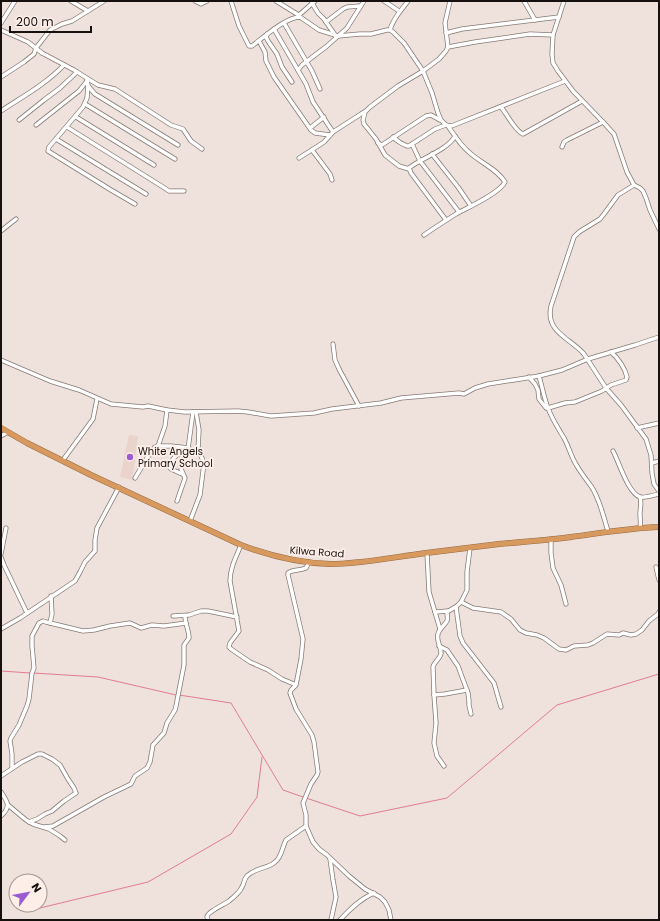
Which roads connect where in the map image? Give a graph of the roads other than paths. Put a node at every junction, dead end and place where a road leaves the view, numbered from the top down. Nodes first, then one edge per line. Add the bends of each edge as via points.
1 (15, 1) edge
2 (71, 1) edge
3 (79, 1) edge
4 (104, 1) edge
5 (195, 1) edge
6 (207, 1) edge
7 (231, 1) edge
8 (276, 1) edge
9 (364, 1) edge
10 (384, 1) edge
11 (408, 1) edge
12 (450, 1) edge
13 (524, 1) edge
14 (564, 1) edge
15 (314, 2) edge
16 (281, 3) edge
17 (75, 4) junction
18 (360, 6) junction
19 (88, 11) junction
20 (399, 11) junction
21 (300, 16) junction
22 (559, 17) junction
23 (535, 20) junction
24 (326, 22) junction
25 (1, 23) edge
26 (284, 23) junction
27 (274, 29) junction
28 (1, 30) edge
29 (390, 30) junction
30 (446, 33) junction
31 (267, 34) junction
32 (553, 35) junction
33 (336, 36) junction
34 (259, 41) junction
35 (448, 46) junction
36 (36, 48) junction
37 (306, 62) junction
38 (64, 65) junction
39 (298, 70) junction
40 (423, 71) junction
41 (77, 72) junction
42 (1, 77) edge
43 (87, 80) junction
44 (565, 80) junction
45 (292, 82) dead end
46 (88, 86) junction
47 (320, 89) dead end
48 (582, 101) junction
49 (85, 104) junction
50 (501, 106) junction
51 (1, 111) edge
52 (365, 112) junction
53 (76, 117) junction
54 (324, 117) junction
55 (19, 120) dead end
56 (441, 120) junction
57 (604, 122) junction
58 (36, 125) dead end
59 (447, 125) junction
60 (67, 127) junction
61 (310, 128) junction
62 (332, 133) junction
63 (455, 136) junction
64 (393, 137) junction
65 (56, 139) junction
66 (378, 143) junction
67 (412, 144) junction
68 (178, 145) dead end
69 (562, 147) dead end
70 (202, 149) dead end
71 (312, 150) junction
72 (432, 154) junction
73 (299, 158) dead end
74 (174, 159) dead end
75 (420, 161) junction
76 (154, 165) dead end
77 (409, 169) junction
78 (332, 180) dead end
79 (634, 185) junction
80 (184, 191) dead end
81 (146, 194) dead end
82 (135, 204) dead end
83 (471, 206) junction
84 (459, 212) junction
85 (16, 219) dead end
86 (446, 220) junction
87 (659, 229) edge
88 (1, 231) edge
89 (424, 234) dead end
90 (659, 337) edge
91 (333, 344) dead end
92 (611, 352) junction
93 (588, 359) junction
94 (1, 360) edge
95 (539, 376) junction
96 (529, 377) junction
97 (606, 388) junction
98 (97, 399) junction
99 (359, 406) junction
100 (548, 408) junction
101 (167, 410) junction
102 (194, 412) junction
103 (554, 423) junction
104 (659, 423) edge
105 (1, 428) edge
106 (637, 428) junction
107 (8, 432) junction
108 (1, 436) edge
109 (158, 446) junction
110 (188, 449) junction
111 (613, 451) dead end
112 (63, 460) junction
113 (659, 462) edge
114 (652, 463) junction
115 (183, 474) junction
116 (135, 478) dead end
117 (119, 487) junction
118 (659, 491) edge
119 (659, 494) edge
120 (640, 497) junction
121 (177, 501) dead end
122 (190, 521) junction
123 (659, 527) edge
124 (6, 528) dead end
125 (640, 528) junction
126 (608, 532) junction
127 (551, 539) junction
128 (241, 545) junction
129 (470, 548) junction
130 (427, 553) junction
131 (1, 555) edge
132 (309, 562) junction
133 (656, 567) dead end
134 (659, 580) edge
135 (51, 596) junction
136 (461, 602) junction
137 (566, 604) dead end
138 (456, 607) junction
139 (448, 611) junction
140 (435, 612) junction
141 (659, 612) edge
142 (27, 613) junction
143 (173, 616) dead end
144 (185, 616) junction
145 (237, 617) junction
146 (50, 623) junction
147 (186, 623) junction
148 (440, 629) junction
149 (1, 630) edge
150 (439, 646) junction
151 (295, 686) junction
152 (467, 690) junction
153 (434, 695) junction
154 (501, 707) dead end
155 (471, 714) dead end
156 (444, 766) dead end
157 (12, 768) junction
158 (1, 776) edge
159 (1, 792) edge
160 (8, 805) junction
161 (1, 816) edge
162 (29, 822) junction
163 (306, 826) junction
164 (44, 827) junction
165 (65, 840) dead end
166 (330, 859) junction
167 (374, 893) junction
168 (208, 920) edge
169 (330, 920) edge
170 (340, 920) edge
171 (391, 920) edge

1 - 25 street
2 - 17 street
3 - 17 street
4 - 19 street
5 - 6 street via 201,4
7 - 34 street via 248,46
8 - 16 street
9 - 18 street
10 - 20 street
11 - 20 street
12 - 30 street via 445,23
13 - 23 street
14 - 22 street
15 - 21 street
15 - 24 street via 318,13
16 - 21 street
17 - 19 street
18 - 24 street via 347,7
18 - 33 street via 349,26
19 - 36 street via 72,22 50,30
20 - 29 street
21 - 26 street
21 - 33 street via 319,30
22 - 23 street
22 - 32 street
23 - 30 street
24 - 33 street
26 - 27 street
26 - 37 street
27 - 31 street
27 - 39 street
28 - 36 street
29 - 33 street
29 - 40 street via 404,43
30 - 35 street
31 - 34 street
31 - 45 street via 268,41
32 - 35 street via 530,34
32 - 44 street via 552,63
33 - 37 street
34 - 61 street via 274,77
35 - 40 street via 439,59
36 - 38 street
36 - 42 street via 33,55
37 - 39 street
37 - 47 street
38 - 41 street
38 - 51 street via 48,80
39 - 54 street via 313,102
40 - 52 street via 398,86
40 - 56 street
41 - 43 street
41 - 55 street
43 - 46 street
43 - 58 street via 79,91
43 - 70 street via 115,89 171,125 184,129 191,141
44 - 48 street
44 - 50 street
46 - 49 street
46 - 68 street via 95,94
48 - 50 street via 523,134 516,129
48 - 57 street
49 - 53 street
49 - 74 street
50 - 59 street via 454,125
52 - 62 street
52 - 66 street via 364,124
53 - 60 street
53 - 76 street
54 - 61 street
54 - 62 street
56 - 59 street
56 - 64 street via 431,115 426,116
57 - 69 street via 567,140
57 - 79 street via 614,134 626,172
59 - 63 street
59 - 67 street via 435,129
60 - 65 street
60 - 80 street via 169,191
61 - 62 street via 315,133
62 - 71 street
63 - 72 street via 451,142
63 - 83 street via 470,153 505,182 495,192
64 - 66 street via 383,145
64 - 67 street via 407,146
65 - 81 street
65 - 82 street via 48,151
66 - 77 street via 386,157
67 - 75 street
71 - 73 street
71 - 78 street
72 - 75 street
72 - 83 street
75 - 77 street
75 - 84 street
77 - 86 street
79 - 87 street via 643,191
79 - 93 street via 618,195 600,219 574,237 551,306 552,324
83 - 84 street
84 - 86 street
85 - 88 street
86 - 89 street
90 - 92 street
91 - 99 street via 338,369
92 - 93 street
92 - 97 street via 627,377 626,380
93 - 95 street
93 - 97 street
94 - 98 street
95 - 96 street
95 - 100 street
96 - 99 street via 488,384 464,394 401,398
96 - 103 street
97 - 100 street via 575,402
97 - 106 street
98 - 101 street via 111,404
98 - 112 street via 93,419
99 - 102 street via 271,416 248,412
100 - 103 street
101 - 102 street
101 - 109 street
102 - 110 street
102 - 122 street via 198,430 198,449 204,463 200,495
103 - 126 street via 595,494
104 - 106 street
105 - 107 highway, Kilwa Road
106 - 114 street via 646,439
107 - 108 street
107 - 112 highway, Kilwa Road
109 - 110 street
109 - 116 street via 153,448
110 - 115 street via 181,469
110 - 115 street via 176,456 169,466
111 - 120 street via 628,484
112 - 117 highway, Kilwa Road
113 - 114 street
114 - 118 street via 654,484
115 - 121 street via 185,477
117 - 122 highway, Kilwa Road
117 - 135 street via 96,530 95,551 85,562 75,581
119 - 120 street
120 - 125 street
122 - 128 highway, Kilwa Road
123 - 125 highway, Kilwa Road
124 - 131 street
125 - 126 highway, Kilwa Road
126 - 127 highway, Kilwa Road
127 - 129 highway, Kilwa Road
127 - 137 street via 552,568 561,585
128 - 132 highway, Kilwa Road via 281,558
128 - 145 street via 230,575
129 - 130 highway, Kilwa Road
129 - 136 street via 467,590
130 - 132 highway, Kilwa Road via 348,563
130 - 140 street via 429,592
131 - 142 street
132 - 151 street via 306,568 288,574 303,639
133 - 134 street
135 - 142 street
135 - 146 street
136 - 138 street
136 - 141 street via 473,608 501,612 520,630 544,638 562,650 588,645 607,634 636,634
138 - 139 street
138 - 154 street via 463,643 494,683
139 - 140 street
139 - 148 street via 447,621
140 - 148 street
142 - 149 street
143 - 144 street
144 - 145 street via 208,611
144 - 147 street
145 - 151 street via 239,631 229,645 231,649
146 - 147 street via 83,631 130,623 141,628
146 - 157 street via 43,621 37,625 32,636 34,668 28,703 10,741
147 - 164 street via 189,638 184,645 184,664 175,710 164,733 153,745 149,766 135,776 131,784 53,826
148 - 150 street via 437,637
150 - 152 street via 447,650 458,665
150 - 153 street via 440,656 433,667
151 - 163 street via 290,693 296,709 312,735 318,772 304,802
152 - 153 street
152 - 155 street
153 - 156 street via 435,748
157 - 158 street
157 - 162 street via 38,754 44,755 60,765 76,791 52,810
159 - 160 street
160 - 161 street via 7,811
160 - 162 street
162 - 164 street
163 - 166 street via 315,845
163 - 168 street via 286,840 275,863 247,876 240,891 211,912
164 - 165 street
166 - 167 street
166 - 169 street via 336,897
167 - 170 street via 363,898
167 - 171 street via 385,902 390,910

